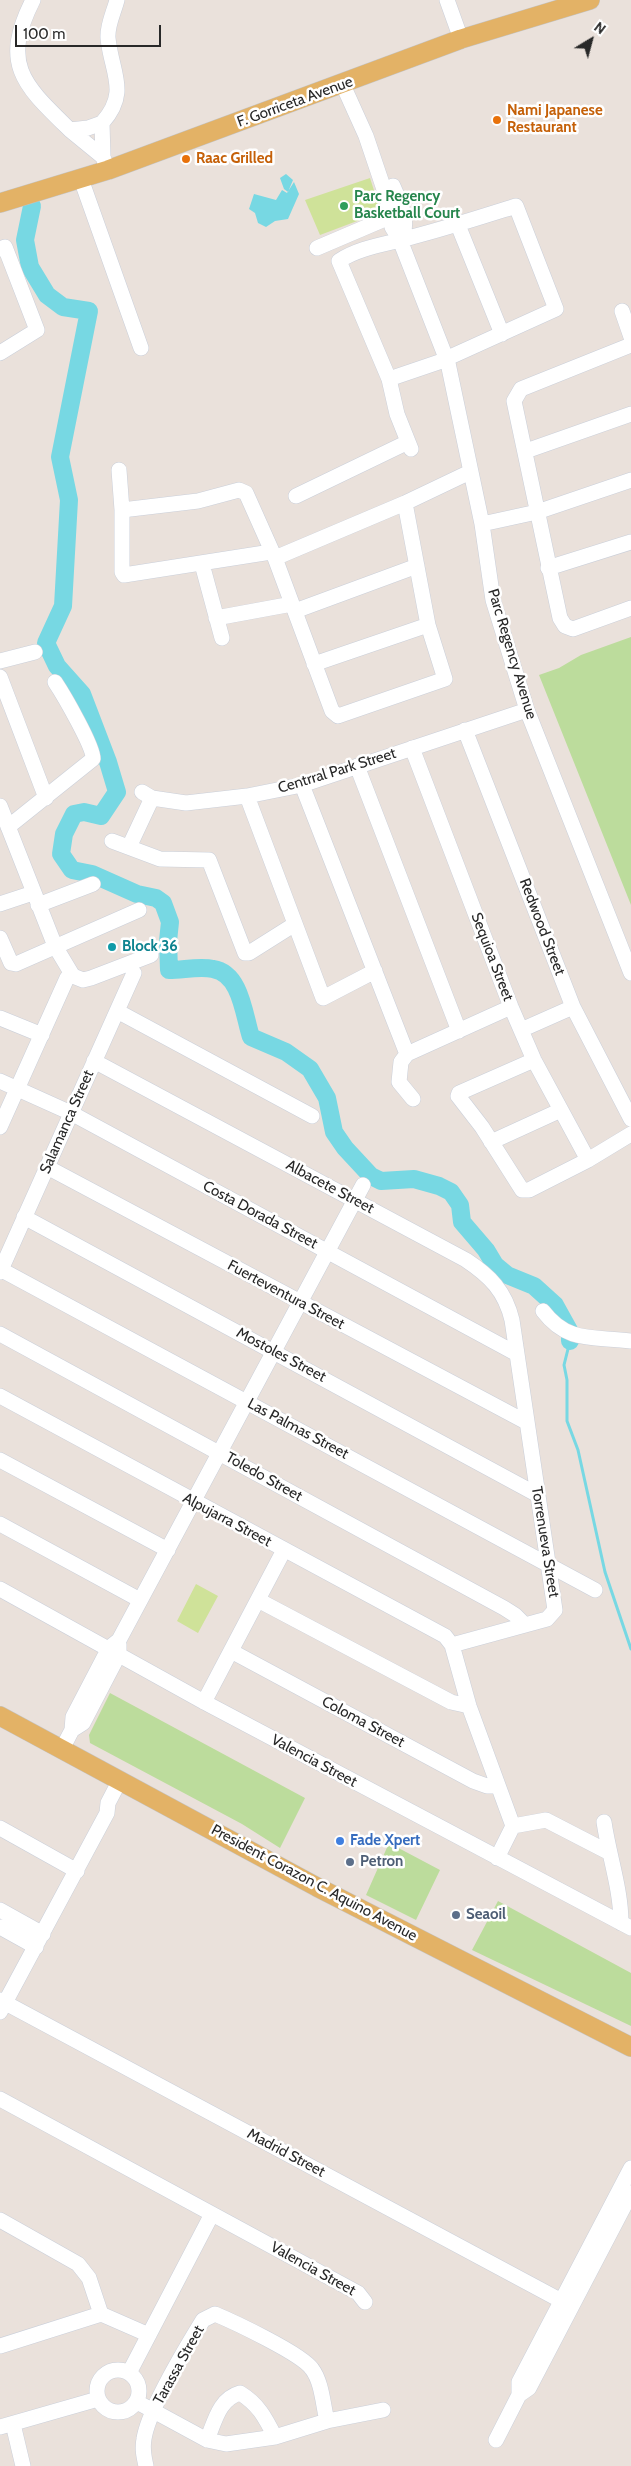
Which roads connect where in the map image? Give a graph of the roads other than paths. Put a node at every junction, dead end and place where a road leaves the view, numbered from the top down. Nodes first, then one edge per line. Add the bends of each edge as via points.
1 (33, 0) edge
2 (117, 0) edge
3 (447, 0) edge
4 (590, 0) edge
5 (461, 39) junction
6 (3, 46) edge
7 (347, 83) junction
8 (102, 123) junction
9 (70, 130) junction
10 (106, 163) junction
11 (81, 179) junction
12 (0, 203) edge
13 (395, 216) junction
14 (458, 225) junction
15 (400, 240) junction
16 (318, 248) dead end
17 (0, 249) edge
18 (622, 311) dead end
19 (502, 334) junction
20 (631, 337) edge
21 (631, 345) edge
22 (141, 348) dead end
23 (0, 353) edge
24 (446, 359) junction
25 (389, 379) junction
26 (631, 414) edge
27 (526, 451) junction
28 (119, 470) dead end
29 (470, 472) junction
30 (631, 480) edge
31 (296, 496) dead end
32 (405, 503) junction
33 (122, 510) junction
34 (536, 512) junction
35 (482, 524) junction
36 (631, 542) edge
37 (273, 554) junction
38 (202, 564) junction
39 (417, 566) junction
40 (548, 568) junction
41 (294, 608) junction
42 (631, 608) edge
43 (216, 618) junction
44 (428, 625) junction
45 (222, 638) dead end
46 (35, 652) dead end
47 (0, 661) edge
48 (314, 664) junction
49 (0, 677) edge
50 (55, 682) dead end
51 (527, 710) junction
52 (465, 730) junction
53 (412, 748) junction
54 (357, 766) junction
55 (302, 785) junction
56 (247, 796) junction
57 (46, 798) junction
58 (0, 806) edge
59 (8, 827) junction
60 (112, 840) dead end
61 (7, 845) edge
62 (128, 847) junction
63 (92, 884) dead end
64 (35, 899) junction
65 (0, 904) edge
66 (139, 910) dead end
67 (295, 924) junction
68 (0, 938) edge
69 (55, 946) junction
70 (151, 956) dead end
71 (375, 971) junction
72 (134, 973) dead end
73 (631, 973) edge
74 (67, 978) dead end
75 (511, 1007) junction
76 (573, 1008) junction
77 (117, 1011) junction
78 (0, 1018) edge
79 (521, 1030) junction
80 (458, 1031) junction
81 (42, 1035) junction
82 (408, 1054) junction
83 (534, 1060) junction
84 (94, 1061) junction
85 (0, 1081) edge
86 (18, 1088) junction
87 (413, 1099) dead end
88 (561, 1110) junction
89 (71, 1113) junction
90 (312, 1116) dead end
91 (631, 1119) edge
92 (0, 1127) edge
93 (631, 1134) edge
94 (491, 1142) junction
95 (588, 1160) junction
96 (47, 1167) junction
97 (363, 1185) dead end
98 (354, 1200) junction
99 (24, 1217) junction
100 (327, 1251) junction
101 (0, 1270) edge
102 (299, 1303) junction
103 (543, 1311) dead end
104 (0, 1334) edge
105 (631, 1341) edge
106 (274, 1351) junction
107 (518, 1354) junction
108 (0, 1396) edge
109 (247, 1401) junction
110 (526, 1422) junction
111 (220, 1452) junction
112 (0, 1460) edge
113 (536, 1494) junction
114 (193, 1502) junction
115 (0, 1524) edge
116 (168, 1550) junction
117 (284, 1550) junction
118 (547, 1564) junction
119 (0, 1589) edge
120 (595, 1590) dead end
121 (140, 1600) junction
122 (258, 1600) junction
123 (525, 1626) junction
124 (452, 1645) junction
125 (116, 1647) junction
126 (231, 1651) junction
127 (204, 1702) junction
128 (469, 1706) junction
129 (0, 1716) edge
130 (62, 1750) junction
131 (120, 1780) junction
132 (497, 1786) junction
133 (604, 1822) dead end
134 (513, 1826) junction
135 (0, 1828) edge
136 (608, 1852) junction
137 (497, 1858) junction
138 (72, 1868) junction
139 (0, 1910) edge
140 (626, 1925) edge
141 (0, 1927) edge
142 (35, 1938) junction
143 (1, 2005) edge
144 (631, 2046) edge
145 (0, 2099) edge
146 (0, 2111) edge
147 (631, 2168) edge
148 (631, 2193) edge
149 (210, 2218) junction
150 (0, 2220) edge
151 (564, 2308) junction
152 (101, 2314) junction
153 (149, 2335) junction
154 (0, 2346) edge
155 (129, 2373) junction
156 (98, 2399) junction
157 (137, 2402) junction
158 (383, 2410) dead end
159 (154, 2411) junction
160 (327, 2421) junction
161 (7, 2426) edge
162 (275, 2436) junction
163 (207, 2440) junction
164 (496, 2440) dead end
165 (22, 2466) edge
166 (146, 2466) edge

1 - 6 street
2 - 8 street via 108,38 118,82 110,114
3 - 5 street
4 - 5 main road, F. Gorriceta Avenue
5 - 7 main road, F. Gorriceta Avenue
6 - 9 street via 18,82
7 - 10 main road, F. Gorriceta Avenue
7 - 13 street via 367,127
8 - 9 street
8 - 10 street
9 - 10 street
10 - 11 main road, F. Gorriceta Avenue
11 - 12 main road, F. Gorriceta Avenue
11 - 22 street
13 - 15 street via 406,232
13 - 16 street
14 - 15 street
14 - 19 street
14 - 19 street via 516,206 556,309
15 - 24 street, Parc Regency Avenue
15 - 25 street via 339,261
17 - 23 street via 4,247 37,330
18 - 20 street
19 - 24 street
21 - 27 street via 521,389 514,401
24 - 25 street
24 - 29 street, Parc Regency Avenue
25 - 31 street via 409,445
26 - 27 street
27 - 34 street
28 - 33 street
29 - 32 street
29 - 35 street, Parc Regency Avenue
30 - 34 street
32 - 37 street
32 - 39 street
33 - 37 street via 198,501 244,491
33 - 38 street via 124,575
34 - 35 street
34 - 40 street
35 - 51 street, Parc Regency Avenue via 493,600
36 - 40 street
37 - 38 street
37 - 41 street
38 - 43 street
39 - 41 street
39 - 44 street
40 - 42 street via 560,618 565,626 573,629
41 - 43 street
41 - 48 street
43 - 45 street
44 - 48 street
44 - 48 street via 445,679 336,716
46 - 47 street
49 - 57 street
50 - 57 street via 94,756
51 - 52 street, Centrral Park Street
51 - 73 street, Parc Regency Avenue
52 - 53 street, Centrral Park Street
52 - 76 street, Redwood Street
53 - 54 street, Centrral Park Street
53 - 75 street, Sequioa Street
54 - 55 street, Centrral Park Street
54 - 80 street
55 - 56 street, Centrral Park Street
55 - 71 street
56 - 62 street, Centrral Park Street via 186,803 147,795
56 - 67 street
57 - 59 street
58 - 59 street
59 - 61 street
60 - 62 street
61 - 64 street
62 - 67 street via 160,859 209,860 245,953
63 - 64 street
64 - 65 street
64 - 69 street
66 - 69 street
67 - 71 street via 322,998
68 - 69 street via 12,964
69 - 70 street via 74,976 83,980
71 - 82 street
72 - 77 street, Salamanca Street
74 - 81 street
75 - 79 street, Sequioa Street
75 - 80 street
76 - 79 street
76 - 91 street, Redwood Street
77 - 84 street, Salamanca Street
77 - 90 street
78 - 81 street
79 - 83 street, Sequioa Street
80 - 82 street
81 - 86 street
82 - 87 street via 401,1062 399,1082
83 - 88 street, Sequioa Street
83 - 94 street via 459,1093
84 - 89 street, Salamanca Street
84 - 98 street, Albacete Street
85 - 86 street, Costa Dorada Street
86 - 89 street, Costa Dorada Street
86 - 92 street
88 - 94 street
88 - 95 street, Sequioa Street
89 - 96 street, Salamanca Street
89 - 100 street, Costa Dorada Street
93 - 95 street
94 - 95 street via 522,1190
96 - 99 street, Salamanca Street
96 - 102 street, Fuerteventura Street
97 - 98 street
98 - 100 street
98 - 107 street, Albacete Street via 490,1276 508,1305
99 - 101 street, Salamanca Street
99 - 106 street, Mostoles Street
100 - 102 street
100 - 107 street, Costa Dorada Street
101 - 109 street, Las Palmas Street
102 - 106 street
102 - 110 street, Fuerteventura Street
103 - 105 street via 570,1334
104 - 111 street, Toledo Street
106 - 109 street
106 - 113 street, Mostoles Street
107 - 110 street, Torrenueva Street
108 - 114 street, Alpujarra Street
109 - 111 street
109 - 118 street, Las Palmas Street
110 - 113 street, Torrenueva Street
111 - 114 street
111 - 123 street, Toledo Street via 504,1608
112 - 116 street
113 - 118 street, Torrenueva Street
114 - 116 street
114 - 117 street, Alpujarra Street
115 - 121 street
116 - 121 street
117 - 122 street
117 - 124 street, Alpujarra Street via 441,1634
118 - 120 street, Las Palmas Street
118 - 123 street, Torrenueva Street via 555,1610 547,1619
119 - 125 street, Valencia Street
121 - 125 street
122 - 126 street
122 - 128 street via 451,1702
123 - 124 street, Torrenueva Street
124 - 128 street
125 - 127 street, Valencia Street
125 - 130 street via 73,1717 72,1730
126 - 127 street
126 - 132 street, Coloma Street via 473,1781
127 - 137 street, Valencia Street
128 - 132 street
129 - 130 main road, President Corazon C. Aquino Avenue
130 - 131 main road, President Corazon C. Aquino Avenue
131 - 138 street via 108,1803 98,1808
131 - 144 main road, President Corazon C. Aquino Avenue via 317,1887
132 - 134 street
133 - 136 street
134 - 136 street via 546,1820
134 - 137 street
135 - 138 street
136 - 140 street
137 - 140 street, Valencia Street
138 - 142 street
139 - 142 street
141 - 142 street
142 - 143 street
143 - 151 street, Madrid Street
145 - 149 street, Valencia Street
146 - 149 street, Valencia Street
147 - 151 street
148 - 151 street
149 - 149 street, Valencia Street via 354,2302 365,2302 358,2292
149 - 153 street
150 - 152 street via 78,2264 89,2278
151 - 164 street via 530,2388 519,2395
152 - 153 street
152 - 154 street
153 - 155 street
155 - 156 street via 116,2370 104,2376 97,2387
155 - 157 street via 138,2383
156 - 157 street via 114,2412 127,2411
156 - 161 street
157 - 159 street
158 - 160 street
159 - 160 street, Tarassa Street via 203,2320 215,2314 311,2366 316,2374
159 - 163 street
159 - 166 street, Tarassa Street via 144,2440
160 - 162 street
161 - 165 street
162 - 163 street via 226,2444
162 - 163 street via 262,2411 240,2392 229,2396 219,2410

